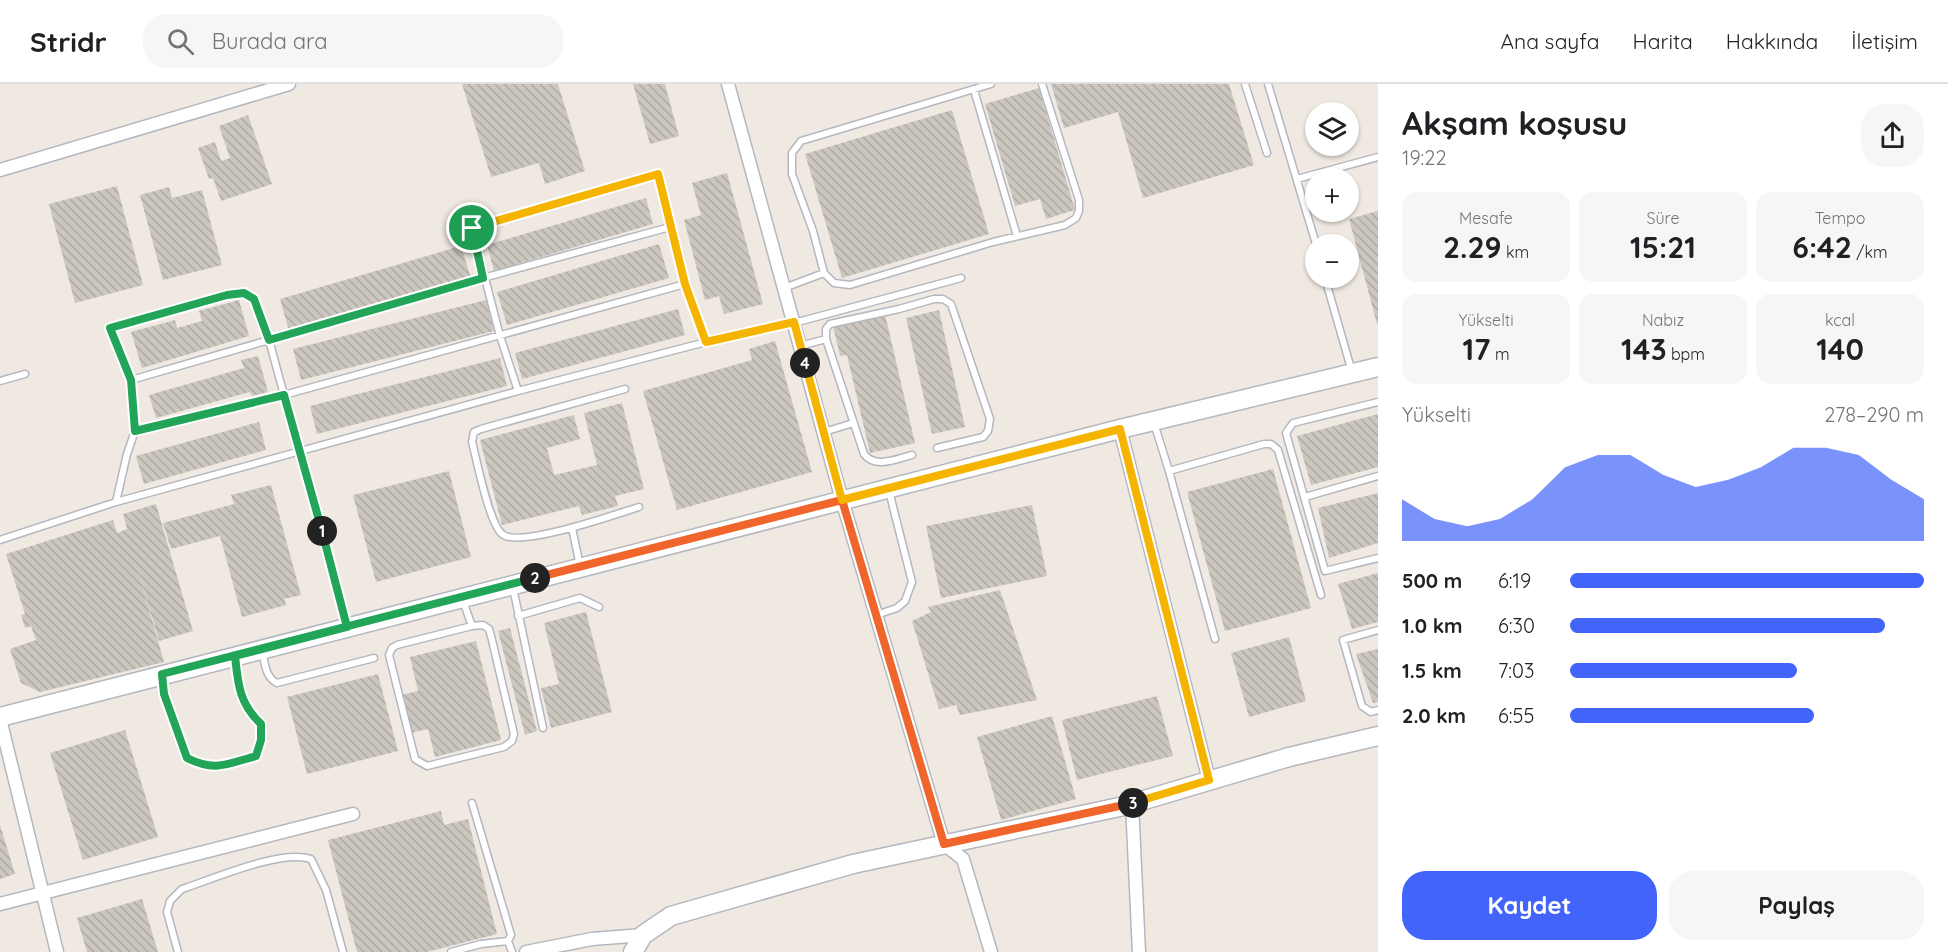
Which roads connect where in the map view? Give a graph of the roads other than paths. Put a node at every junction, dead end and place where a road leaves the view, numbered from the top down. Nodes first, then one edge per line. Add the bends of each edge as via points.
1 (289, 84) edge
2 (728, 84) edge
3 (991, 84) edge
4 (1042, 84) edge
5 (1245, 84) edge
6 (1268, 84) edge
7 (974, 90) junction
8 (1267, 153) dead end
9 (1378, 157) edge
10 (0, 170) edge
11 (1297, 179) junction
12 (670, 227) junction
13 (1313, 234) edge
14 (1017, 236) junction
15 (824, 273) junction
16 (483, 278) junction
17 (961, 278) dead end
18 (685, 284) junction
19 (784, 288) junction
20 (1328, 288) edge
21 (794, 322) junction
22 (500, 336) junction
23 (826, 339) junction
24 (269, 340) junction
25 (706, 342) junction
26 (800, 346) junction
27 (1378, 367) edge
28 (1353, 373) junction
29 (25, 374) dead end
30 (131, 380) junction
31 (0, 381) edge
32 (625, 388) dead end
33 (518, 391) junction
34 (284, 395) junction
35 (1378, 402) edge
36 (1153, 421) junction
37 (853, 423) junction
38 (1120, 429) junction
39 (135, 431) junction
40 (824, 432) junction
41 (937, 448) dead end
42 (300, 451) junction
43 (912, 455) dead end
44 (1169, 471) junction
45 (1378, 476) edge
46 (889, 488) junction
47 (1305, 497) junction
48 (842, 500) junction
49 (116, 502) junction
50 (639, 507) dead end
51 (572, 528) junction
52 (0, 540) edge
53 (1378, 558) edge
54 (580, 567) junction
55 (512, 584) junction
56 (1321, 596) dead end
57 (462, 597) junction
58 (600, 607) dead end
59 (876, 615) junction
60 (518, 616) junction
61 (472, 626) junction
62 (347, 627) junction
63 (1378, 630) edge
64 (1215, 639) dead end
65 (262, 648) junction
66 (235, 656) junction
67 (374, 658) dead end
68 (162, 674) junction
69 (1378, 710) edge
70 (0, 718) edge
71 (543, 728) dead end
72 (1378, 736) edge
73 (1209, 780) junction
74 (472, 803) dead end
75 (1132, 803) junction
76 (352, 814) dead end
77 (944, 844) junction
78 (43, 893) junction
79 (0, 904) edge
80 (643, 935) junction
81 (508, 941) junction
82 (57, 952) edge
83 (178, 952) edge
84 (343, 952) edge
85 (451, 952) edge
86 (512, 952) edge
87 (526, 952) edge
88 (633, 952) edge
89 (991, 952) edge
90 (1139, 952) edge

1 - 10 street
2 - 19 street
3 - 7 lane
4 - 14 lane via 1079,211 1065,225
5 - 8 lane
6 - 11 lane
7 - 14 lane
7 - 15 lane via 801,141 796,146 792,174
9 - 11 lane
11 - 13 lane
12 - 16 lane
12 - 16 lane via 658,174 472,228
12 - 18 lane
14 - 15 lane via 850,285 834,283
15 - 19 lane
16 - 22 lane
16 - 24 lane
17 - 21 lane
18 - 22 lane
18 - 25 lane
19 - 21 street
20 - 28 lane
21 - 25 lane
21 - 26 street
22 - 33 lane
22 - 34 lane
23 - 26 lane
23 - 37 lane
23 - 41 lane via 830,324 934,298 951,304 990,419 983,437
24 - 30 lane
24 - 30 lane via 254,299 244,293 110,328
24 - 34 lane
25 - 33 lane
26 - 40 street
27 - 28 street
28 - 36 street
29 - 31 lane
30 - 39 lane
32 - 51 lane via 474,432 472,442 493,520 501,534 511,539
33 - 42 lane
34 - 39 lane
34 - 42 lane
35 - 47 lane via 1293,423 1288,429
36 - 38 street
36 - 44 lane
37 - 40 lane
37 - 43 lane via 869,461
38 - 46 street
38 - 73 street
39 - 49 lane
40 - 48 street
42 - 49 lane
42 - 62 lane
44 - 56 lane via 1271,444 1278,450
44 - 64 lane
45 - 47 lane
46 - 48 street
46 - 59 lane via 912,582 905,601
47 - 53 lane via 1325,571
48 - 54 street
48 - 59 street
49 - 52 lane
50 - 51 lane
51 - 54 lane
54 - 55 street
55 - 57 street
55 - 60 lane
57 - 61 lane
57 - 62 street
58 - 60 lane via 580,598
59 - 77 street
60 - 71 lane
61 - 61 lane via 489,629 514,734 512,741 504,747 427,766 415,759 389,656 397,645
62 - 65 street
63 - 69 lane via 1343,640 1362,706 1371,712
65 - 66 street
65 - 67 lane via 266,671 278,683
66 - 68 street
66 - 68 lane via 241,697 248,712 261,724 261,740 256,756 216,767 187,758 164,694
68 - 70 street
70 - 78 street
72 - 73 street
73 - 75 street
74 - 81 lane via 512,934
75 - 77 street
75 - 90 street
76 - 78 street
77 - 80 street via 853,864 672,916
77 - 89 street via 963,859
78 - 79 street
78 - 82 street
80 - 87 street via 592,939
80 - 88 street
81 - 85 lane
81 - 86 lane
83 - 84 lane via 167,912 182,889 278,858 300,856 310,860 326,890

